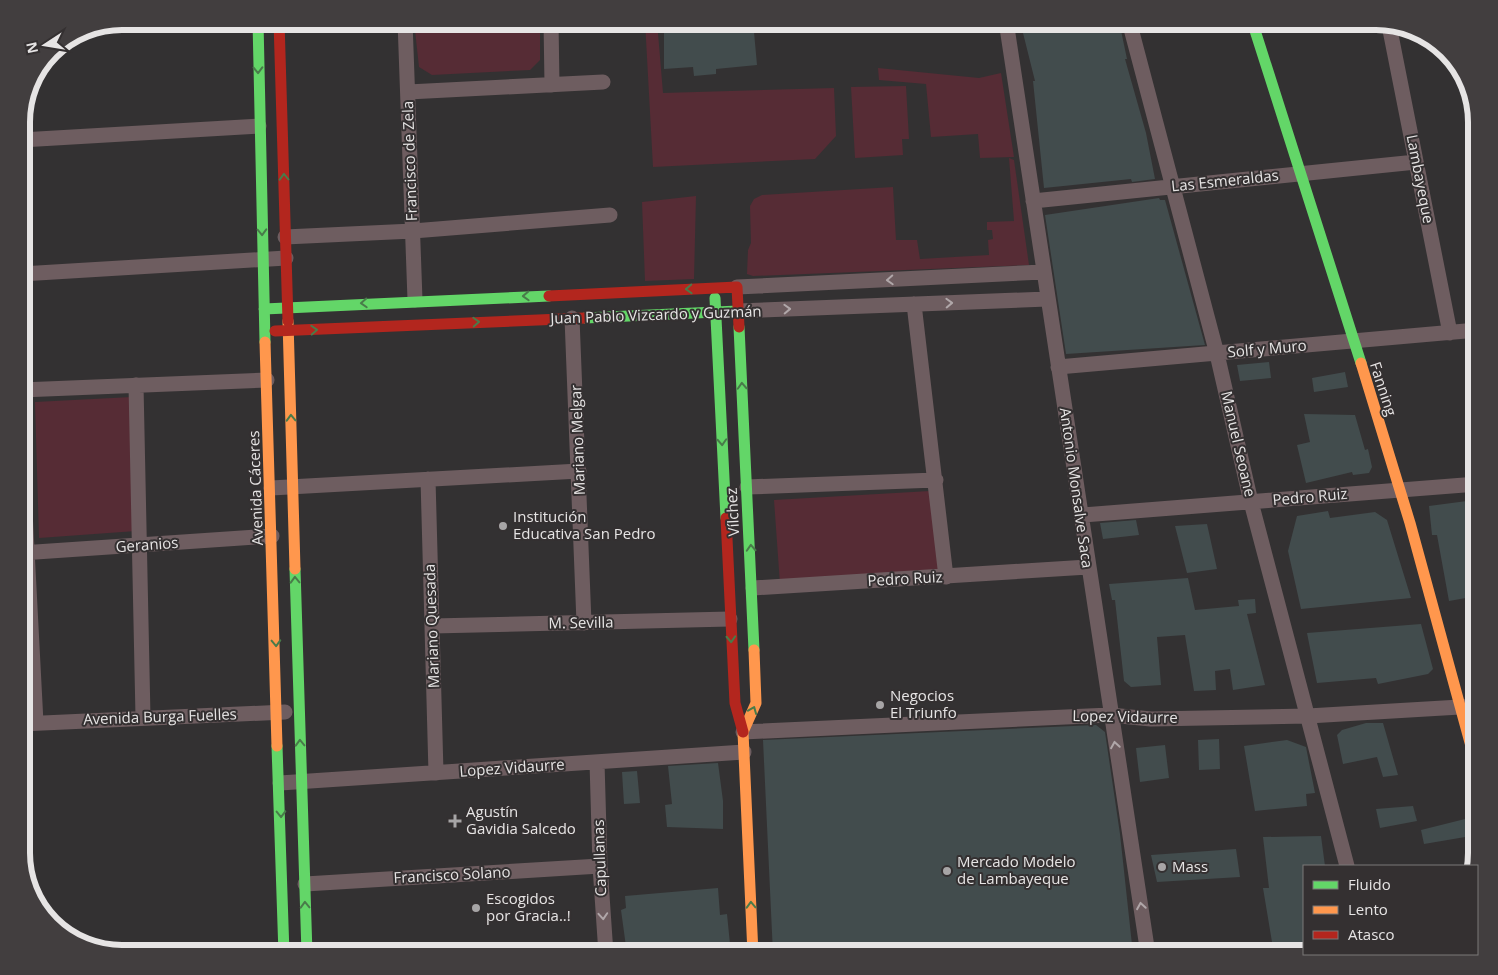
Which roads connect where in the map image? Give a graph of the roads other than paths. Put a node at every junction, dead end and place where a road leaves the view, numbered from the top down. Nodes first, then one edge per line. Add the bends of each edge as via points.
1 (258, 30) edge
2 (279, 30) edge
3 (405, 30) edge
4 (551, 30) edge
5 (1007, 30) edge
6 (1131, 30) edge
7 (1255, 30) edge
8 (1391, 32) edge
9 (603, 82) dead end
10 (552, 85) junction
11 (408, 92) junction
12 (259, 126) junction
13 (30, 140) edge
14 (1416, 162) junction
15 (1298, 174) junction
16 (1171, 187) junction
17 (1033, 201) junction
18 (610, 215) dead end
19 (413, 231) junction
20 (286, 237) junction
21 (286, 258) junction
22 (262, 260) junction
23 (1043, 272) junction
24 (30, 274) edge
25 (737, 287) junction
26 (714, 288) junction
27 (1047, 299) junction
28 (416, 300) junction
29 (914, 304) junction
30 (288, 308) junction
31 (264, 309) junction
32 (738, 311) junction
33 (715, 312) junction
34 (572, 318) junction
35 (288, 331) junction
36 (1468, 331) edge
37 (265, 332) junction
38 (1450, 333) junction
39 (1352, 341) junction
40 (1217, 354) junction
41 (1058, 367) junction
42 (267, 380) junction
43 (136, 385) junction
44 (30, 390) edge
45 (579, 471) junction
46 (428, 479) junction
47 (936, 480) junction
48 (1468, 485) edge
49 (747, 486) junction
50 (293, 487) junction
51 (271, 488) junction
52 (1400, 490) junction
53 (1251, 502) junction
54 (1083, 515) junction
55 (272, 536) junction
56 (139, 546) junction
57 (30, 553) edge
58 (1088, 567) junction
59 (946, 577) junction
60 (753, 588) junction
61 (730, 619) junction
62 (584, 623) junction
63 (432, 626) junction
64 (1468, 707) edge
65 (1458, 708) junction
66 (299, 711) junction
67 (278, 712) junction
68 (1110, 714) junction
69 (1308, 716) junction
70 (143, 717) junction
71 (30, 723) edge
72 (743, 732) junction
73 (1468, 740) edge
74 (744, 752) junction
75 (597, 762) junction
76 (436, 773) junction
77 (302, 782) junction
78 (280, 783) junction
79 (1347, 865) edge
80 (600, 866) junction
81 (304, 884) junction
82 (284, 945) edge
83 (307, 945) edge
84 (605, 945) edge
85 (753, 945) edge
86 (1147, 945) edge

1 -> 12 street, Avenida Cáceres
20 -> 2 street
3 - 11 street, Francisco de Zela
4 - 10 street
5 - 17 street, Antonio Monsalve Saca
6 - 16 street, Manuel Seoane
7 - 15 street, Fanning
8 - 14 street, Lambayeque
9 - 10 street
10 - 11 street
11 - 19 street, Francisco de Zela
12 - 13 street
12 -> 22 street, Avenida Cáceres
14 - 15 street, Las Esmeraldas
14 - 38 street, Lambayeque
15 - 16 street, Las Esmeraldas
15 - 39 street, Fanning
16 - 17 street, Las Esmeraldas
16 - 40 street, Manuel Seoane
17 - 23 street, Antonio Monsalve Saca
18 - 19 street
19 - 20 street
19 - 28 street, Francisco de Zela
20 - 21 street
21 - 22 street
21 - 30 street
22 - 24 street
22 - 31 street, Avenida Cáceres
23 -> 25 street, Juan Pablo Vizcardo y Guzmán
23 - 27 street, Antonio Monsalve Saca
25 - 26 street, Juan Pablo Vizcardo y Guzmán
25 - 32 street, Vílchez
26 -> 28 street, Juan Pablo Vizcardo y Guzmán
26 - 33 street, Vílchez
29 -> 27 street, Juan Pablo Vizcardo y Guzmán
27 - 41 street, Antonio Monsalve Saca
28 -> 30 street, Juan Pablo Vizcardo y Guzmán
32 -> 29 street, Juan Pablo Vizcardo y Guzmán
29 - 47 street
30 - 31 street, Juan Pablo Vizcardo y Guzmán
30 - 35 street
31 - 37 street, Avenida Cáceres
32 - 33 street, Juan Pablo Vizcardo y Guzmán
49 -> 32 street, Vílchez
33 - 34 street, Juan Pablo Vizcardo y Guzmán
33 -> 61 street, Vílchez
35 -> 34 street, Juan Pablo Vizcardo y Guzmán
34 - 45 street, Mariano Melgar
35 - 37 street, Juan Pablo Vizcardo y Guzmán
50 -> 35 street
36 - 38 street, Solf y Muro
37 - 42 street, Avenida Cáceres
38 - 39 street, Solf y Muro
39 - 40 street, Solf y Muro
39 - 52 street, Fanning
40 - 41 street, Solf y Muro
40 - 53 street, Manuel Seoane
41 - 54 street, Antonio Monsalve Saca
42 - 43 street
42 - 51 street, Avenida Cáceres
43 - 44 street
43 - 56 street
45 - 46 street
45 - 62 street, Mariano Melgar
46 - 50 street
46 - 63 street, Mariano Quesada
47 - 49 street
47 - 59 street
48 - 52 street, Pedro Ruiz
60 -> 49 street, Vílchez
50 - 51 street
66 -> 50 street
51 - 55 street, Avenida Cáceres
52 - 53 street, Pedro Ruiz
52 - 65 street, Fanning
53 - 54 street, Pedro Ruiz
53 - 69 street, Manuel Seoane
54 - 58 street, Antonio Monsalve Saca
55 - 56 street, Geranios
55 -> 67 street, Avenida Cáceres
56 - 57 street, Geranios
56 - 70 street
58 - 59 street, Pedro Ruiz
58 - 68 street, Antonio Monsalve Saca
59 - 60 street, Pedro Ruiz
72 -> 60 street, Vílchez via 756,703
61 - 62 street, M. Sevilla
61 -> 72 street, Vílchez via 735,703
62 - 63 street, M. Sevilla
63 - 76 street, Mariano Quesada
64 - 65 street, Lopez Vidaurre
65 - 69 street, Lopez Vidaurre
65 - 73 street, Fanning
66 - 67 street, Avenida Burga Fuelles
77 -> 66 street
67 - 70 street, Avenida Burga Fuelles
67 - 78 street, Avenida Cáceres
68 - 69 street, Lopez Vidaurre via 1151,719
68 - 72 street, Lopez Vidaurre
86 -> 68 street, Antonio Monsalve Saca
69 - 79 street, Manuel Seoane
70 - 71 street, Avenida Burga Fuelles
72 - 74 street, Vílchez
74 - 75 street, Lopez Vidaurre
85 -> 74 street, Vílchez
75 - 76 street, Lopez Vidaurre
75 - 80 street, Capullanas
76 - 77 street, Lopez Vidaurre
77 - 78 street, Lopez Vidaurre
77 - 81 street
78 -> 82 street, Avenida Cáceres
80 - 81 street, Francisco Solano
80 -> 84 street, Capullanas
83 -> 81 street

